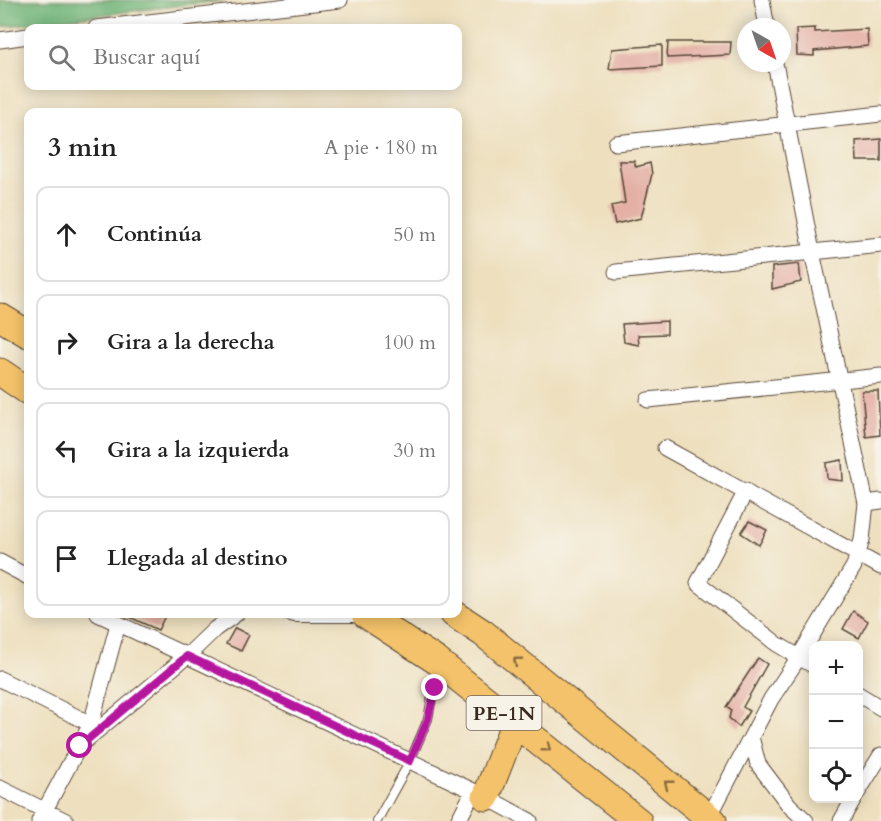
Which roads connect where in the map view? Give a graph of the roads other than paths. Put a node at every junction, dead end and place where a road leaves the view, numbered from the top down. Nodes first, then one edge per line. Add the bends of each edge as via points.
1 (340, 0) edge
2 (762, 0) edge
3 (765, 18) edge
4 (131, 24) edge
5 (24, 37) edge
6 (0, 40) edge
7 (777, 72) edge
8 (881, 114) edge
9 (788, 125) junction
10 (616, 143) dead end
11 (881, 245) edge
12 (812, 252) junction
13 (616, 272) dead end
14 (0, 317) edge
15 (24, 332) edge
16 (0, 372) edge
17 (881, 376) edge
18 (840, 381) junction
19 (24, 388) edge
20 (648, 400) dead end
21 (665, 448) dead end
22 (746, 491) junction
23 (873, 502) edge
24 (859, 553) junction
25 (0, 562) edge
26 (881, 567) edge
27 (24, 575) edge
28 (106, 618) edge
29 (230, 618) edge
30 (294, 618) edge
31 (353, 618) edge
32 (372, 618) edge
33 (460, 618) edge
34 (118, 624) junction
35 (187, 656) junction
36 (800, 657) junction
37 (437, 661) junction
38 (809, 663) edge
39 (0, 679) edge
40 (860, 695) edge
41 (881, 708) edge
42 (515, 722) junction
43 (91, 724) junction
44 (751, 737) junction
45 (80, 746) junction
46 (881, 754) edge
47 (410, 761) junction
48 (863, 784) edge
49 (0, 788) edge
50 (480, 795) junction
51 (851, 803) edge
52 (42, 816) edge
53 (711, 819) edge
54 (66, 821) edge
55 (377, 821) edge
56 (458, 821) edge
57 (530, 821) edge
58 (638, 821) edge
59 (806, 821) edge
60 (841, 821) edge

1 - 4 street
2 - 3 street
5 - 6 street
7 - 9 street
8 - 9 street
9 - 10 street
9 - 12 street
11 - 12 street
12 - 13 street
12 - 18 street
14 - 15 highway
16 - 19 highway
17 - 18 street
18 - 20 street
18 - 23 street
21 - 22 street
22 - 24 street
22 - 36 street via 698,583
23 - 24 street
24 - 26 street
24 - 36 street
25 - 27 street
28 - 34 street
29 - 35 street
30 - 31 lane
32 - 37 highway, PE-1N
53 -> 33 highway, PE-1N
34 - 35 street
34 - 43 street
35 - 45 street
35 - 47 street
36 - 38 street
36 - 44 street
37 - 42 highway, PE-1N
37 - 47 lane via 428,719
39 - 43 street
40 - 41 street
42 - 50 highway
42 -> 58 highway, PE-1N
43 - 45 street
44 - 53 street
44 - 59 street via 758,764
45 - 52 street
46 - 48 street
47 - 50 street
47 - 55 lane
49 - 52 street
50 - 56 street
50 - 57 street
51 - 60 street
52 - 54 street

